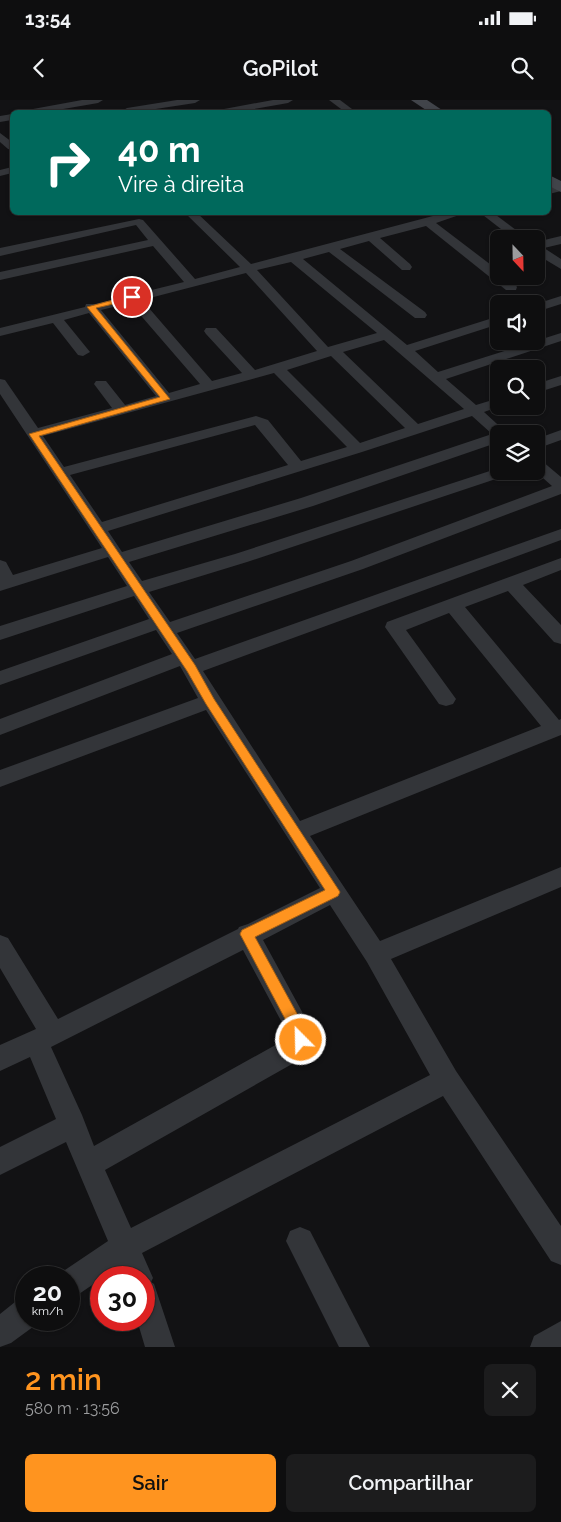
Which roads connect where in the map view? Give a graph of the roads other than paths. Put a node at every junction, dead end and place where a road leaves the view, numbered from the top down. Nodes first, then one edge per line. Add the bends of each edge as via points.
1 (43, 100) edge
2 (98, 100) edge
3 (195, 100) edge
4 (288, 100) edge
5 (334, 100) edge
6 (418, 100) edge
7 (54, 108) junction
8 (126, 109) edge
9 (44, 110) edge
10 (235, 110) edge
11 (348, 110) edge
12 (435, 110) edge
13 (0, 136) edge
14 (10, 147) edge
15 (192, 215) edge
16 (452, 215) edge
17 (488, 215) edge
18 (428, 222) junction
19 (509, 230) edge
20 (371, 237) junction
21 (561, 240) edge
22 (156, 242) junction
23 (545, 244) edge
24 (331, 248) junction
25 (0, 252) edge
26 (545, 253) edge
27 (293, 257) junction
28 (490, 259) edge
29 (478, 261) junction
30 (561, 265) edge
31 (406, 267) dead end
32 (248, 268) junction
33 (0, 276) edge
34 (191, 282) junction
35 (511, 287) dead end
36 (132, 297) junction
37 (561, 300) edge
38 (545, 305) edge
39 (91, 307) junction
40 (420, 315) dead end
41 (55, 317) junction
42 (490, 323) edge
43 (211, 331) dead end
44 (0, 332) edge
45 (386, 335) junction
46 (561, 337) edge
47 (404, 350) junction
48 (329, 351) junction
49 (83, 352) dead end
50 (277, 368) junction
51 (251, 374) junction
52 (437, 377) junction
53 (561, 380) edge
54 (0, 383) edge
55 (101, 384) dead end
56 (209, 386) junction
57 (545, 386) edge
58 (166, 399) junction
59 (490, 405) edge
60 (475, 410) junction
61 (122, 411) junction
62 (491, 425) edge
63 (416, 430) junction
64 (34, 434) junction
65 (561, 435) edge
66 (490, 440) edge
67 (545, 441) edge
68 (357, 449) junction
69 (297, 467) junction
70 (545, 472) edge
71 (61, 473) junction
72 (490, 476) edge
73 (561, 487) edge
74 (307, 502) junction
75 (330, 528) junction
76 (98, 529) junction
77 (561, 534) edge
78 (116, 554) junction
79 (561, 564) edge
80 (0, 566) edge
81 (511, 582) junction
82 (4, 584) edge
83 (139, 590) junction
84 (453, 605) junction
85 (163, 626) junction
86 (0, 633) edge
87 (561, 636) edge
88 (187, 663) junction
89 (0, 678) edge
90 (446, 699) dead end
91 (210, 702) junction
92 (0, 727) edge
93 (558, 728) edge
94 (0, 779) edge
95 (295, 832) junction
96 (561, 877) edge
97 (334, 892) junction
98 (247, 934) junction
99 (0, 946) edge
100 (375, 954) junction
101 (45, 1038) junction
102 (0, 1058) edge
103 (447, 1080) junction
104 (73, 1124) junction
105 (0, 1161) edge
106 (90, 1162) junction
107 (300, 1241) dead end
108 (124, 1247) junction
109 (561, 1251) edge
110 (133, 1266) edge
111 (80, 1277) edge
112 (15, 1321) edge
113 (155, 1330) edge
114 (0, 1332) edge
115 (561, 1336) edge
116 (160, 1347) edge
117 (356, 1347) edge
118 (545, 1347) edge

1 - 7 street
2 - 7 street
3 - 8 street
4 - 10 street
5 - 11 street
6 - 12 street
7 - 9 street
13 - 14 street
15 - 32 street
16 - 18 street
17 - 19 street
18 - 20 street
18 - 29 street
20 - 24 street
20 - 31 street
21 - 23 street
22 - 25 street via 142,225 132,222
22 - 33 street
22 - 34 street
24 - 27 street
24 - 40 street
26 - 30 street
27 - 32 street
27 - 45 street
28 - 29 street
29 - 35 street
32 - 34 street
32 - 48 street
34 - 36 street
36 - 39 street
36 - 56 street
37 - 38 street
39 - 41 street
39 - 58 street
41 - 44 street
41 - 49 street
42 - 47 street
43 - 51 street
45 - 47 street
45 - 48 street
46 - 52 street
47 - 52 street
48 - 50 street
48 - 63 street
50 - 51 street
50 - 68 street
51 - 56 street
52 - 60 street
53 - 57 street
54 - 64 street
55 - 61 street
56 - 58 street
58 - 61 street
59 - 60 street
60 - 62 street
60 - 63 street
61 - 64 street
63 - 68 street
64 - 71 street
65 - 67 street
66 - 74 street
68 - 69 street
69 - 71 street via 263,423 256,420
69 - 76 street
70 - 73 street
71 - 76 street
72 - 75 street
73 - 85 street via 357,565
74 - 75 street
74 - 78 street
75 - 83 street
76 - 78 street
77 - 88 street
78 - 82 street
78 - 83 street
79 - 81 street
80 - 82 street
81 - 84 street
81 - 87 street
83 - 85 street
83 - 86 street
84 - 90 street via 394,627
84 - 93 street
85 - 88 street
85 - 89 street
88 - 91 street
88 - 92 street
91 - 94 street
91 - 95 street
93 - 95 street
95 - 97 street
96 - 100 street
97 - 98 street
97 - 100 street
98 - 101 street
98 - 106 street via 299,1030 299,1046
99 - 101 street
100 - 103 street
101 - 102 street
101 - 104 street
103 - 108 street
103 - 109 street
104 - 105 street
104 - 106 street
106 - 108 street
107 - 117 street
108 - 110 street
108 - 111 street
112 - 114 street
113 - 116 street
115 - 118 street

